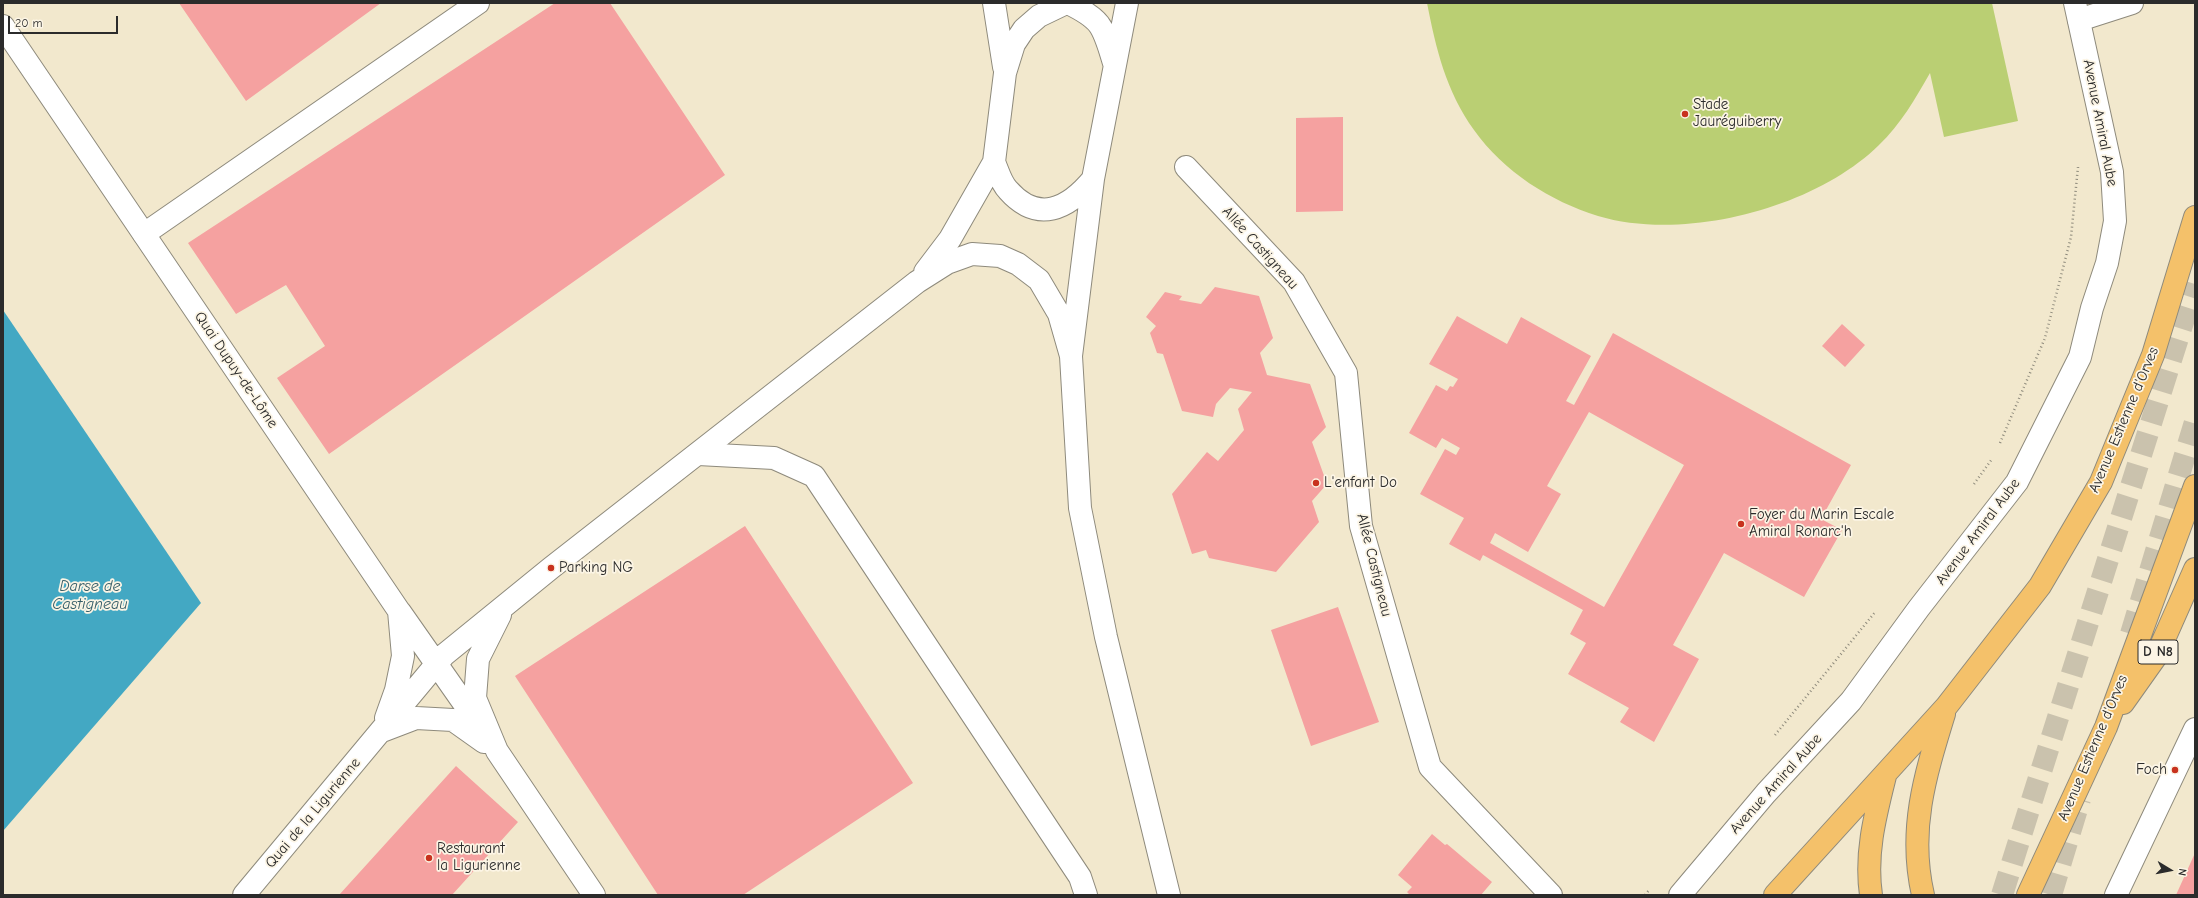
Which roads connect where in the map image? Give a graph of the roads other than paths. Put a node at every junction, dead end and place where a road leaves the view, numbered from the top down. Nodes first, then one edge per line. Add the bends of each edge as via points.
1 (478, 3) edge
2 (994, 3) edge
3 (1067, 3) edge
4 (1127, 3) edge
5 (2132, 3) edge
6 (2077, 12) edge
7 (3, 26) edge
8 (1114, 63) junction
9 (1005, 73) junction
10 (994, 162) junction
11 (1186, 167) dead end
12 (1093, 179) junction
13 (2195, 216) edge
14 (144, 234) junction
15 (917, 282) junction
16 (1071, 356) junction
17 (698, 454) junction
18 (2195, 486) edge
19 (2195, 569) edge
20 (503, 608) junction
21 (399, 612) junction
22 (436, 665) junction
23 (1946, 708) junction
24 (2106, 727) junction
25 (2195, 729) edge
26 (381, 732) junction
27 (497, 751) junction
28 (1885, 775) junction
29 (1160, 858) junction
30 (244, 895) edge
31 (594, 895) edge
32 (1086, 895) edge
33 (1159, 895) edge
34 (1169, 895) edge
35 (1551, 895) edge
36 (1680, 895) edge
37 (1775, 895) edge
38 (1871, 895) edge
39 (1923, 895) edge
40 (2028, 895) edge
41 (2116, 895) edge

1 - 14 street
2 - 9 street
3 - 8 street via 1098,21
3 - 9 street via 1039,16 1024,30 1014,44
4 - 8 street
5 - 6 street
6 - 36 street, Avenue Amiral Aube via 2112,172 2116,222 2080,358 2018,482 1919,608 1851,701 1766,793
7 - 14 street, Quai Dupuy-de-Lôme
8 - 12 street
9 - 10 street
10 - 12 street via 1007,189 1024,205 1042,210 1064,206 1081,194
10 - 15 street via 950,239
11 - 35 street, Allée Castigneau via 1294,282 1346,373 1361,526 1430,767
12 - 16 street
13 - 23 main road, Avenue Estienne d'Orves via 2153,356 2100,482 2040,586
14 - 21 street, Quai Dupuy-de-Lôme
15 - 16 street via 947,262 972,254 1000,256 1018,264 1040,280 1059,314
15 - 17 street, Quai de la Ligurienne
16 - 29 street via 1080,508 1106,637
17 - 20 street, Quai de la Ligurienne
17 - 32 street via 774,458 814,476 1080,878
18 - 24 main road, Avenue Estienne d'Orves
19 - 24 main road, D N8 via 2157,655
20 - 22 street, Quai de la Ligurienne via 444,655
20 - 27 street via 478,659 475,698
21 - 22 street
21 - 26 street, Quai Dupuy-de-Lôme via 403,656 396,690
22 - 26 street, Quai de la Ligurienne
22 - 27 street
23 - 28 main road, Avenue Estienne d'Orves
23 - 39 main road via 1924,779 1917,826 1917,869
24 - 40 main road, Avenue Estienne d'Orves
25 - 41 street
26 - 27 street via 416,718 453,720
26 - 30 street, Quai de la Ligurienne
27 - 31 street
28 - 37 main road, Avenue Estienne d'Orves
28 - 38 main road via 1868,859
29 - 33 street
29 - 34 street

